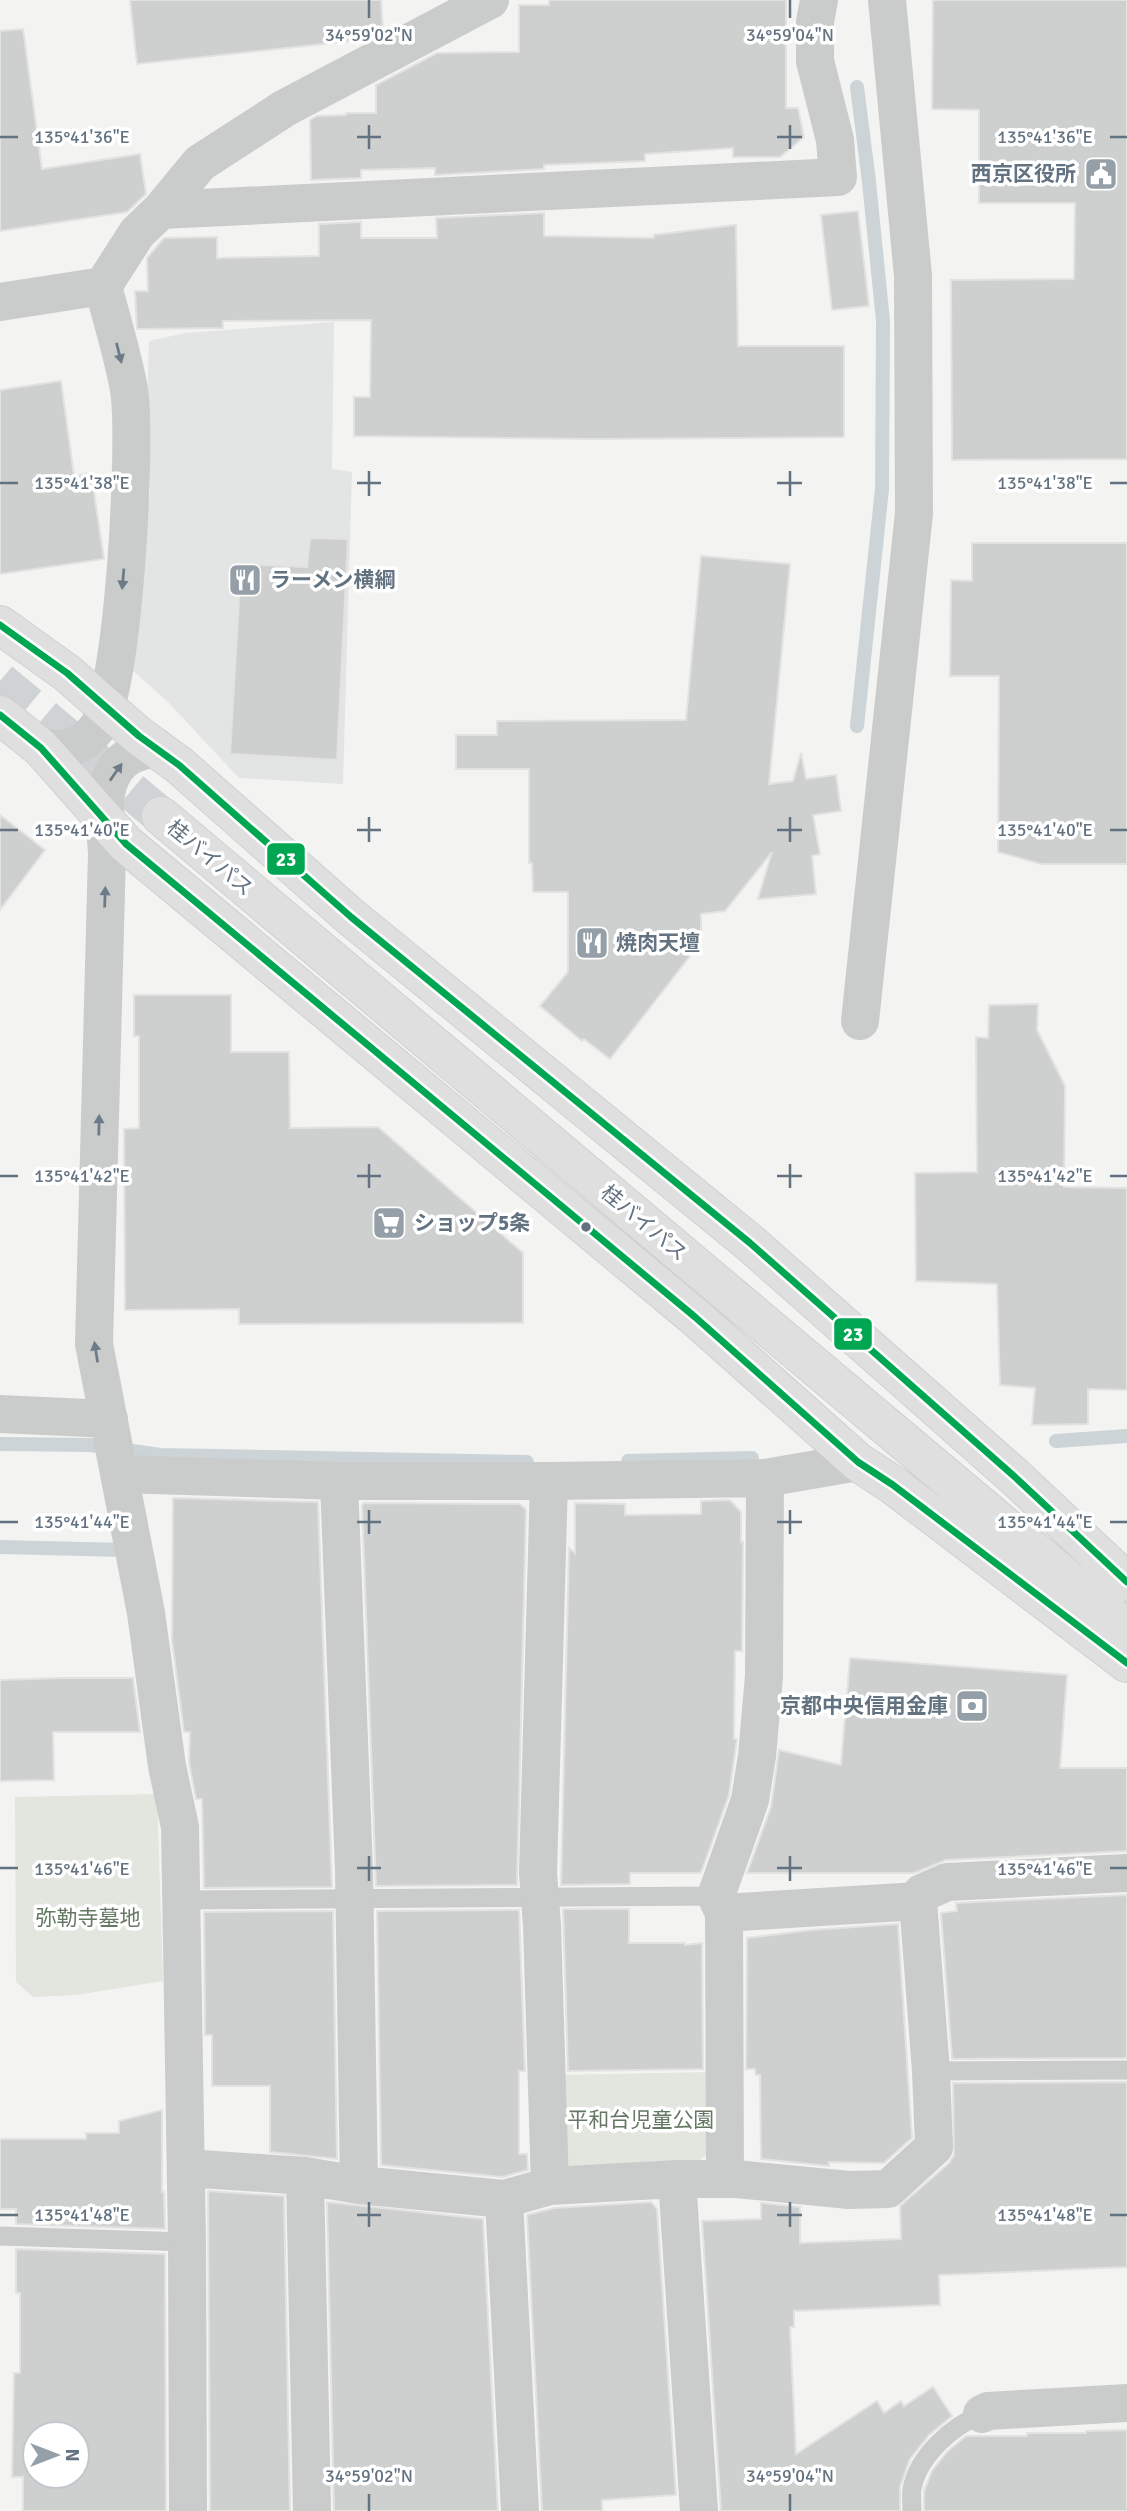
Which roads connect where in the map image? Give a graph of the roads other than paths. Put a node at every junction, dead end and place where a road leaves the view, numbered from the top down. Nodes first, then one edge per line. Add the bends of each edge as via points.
1 (490, 0) edge
2 (819, 0) edge
3 (887, 0) edge
4 (161, 210) junction
5 (103, 286) junction
6 (0, 302) edge
7 (0, 625) edge
8 (107, 708) junction
9 (0, 715) edge
10 (156, 747) junction
11 (41, 748) junction
12 (161, 816) tunnel mouth
13 (105, 819) junction
14 (860, 1021) dead end
15 (0, 1414) edge
16 (109, 1419) junction
17 (858, 1462) junction
18 (120, 1474) junction
19 (765, 1478) junction
20 (339, 1481) junction
21 (549, 1481) junction
22 (1127, 1582) edge
23 (1127, 1629) edge
24 (1127, 1663) edge
25 (1127, 1873) edge
26 (540, 1897) junction
27 (182, 1900) junction
28 (355, 1900) junction
29 (918, 1901) junction
30 (720, 1904) junction
31 (1127, 2070) edge
32 (931, 2071) junction
33 (186, 2168) junction
34 (305, 2176) junction
35 (677, 2179) junction
36 (725, 2179) junction
37 (359, 2185) junction
38 (550, 2186) junction
39 (504, 2199) junction
40 (0, 2236) edge
41 (187, 2242) junction
42 (1127, 2403) edge
43 (982, 2414) joint
44 (188, 2511) edge
45 (312, 2511) edge
46 (520, 2511) edge
47 (699, 2511) edge
48 (912, 2511) edge

1 - 4 street via 285,108 200,163
2 - 4 street via 815,61 835,140 838,177
3 - 14 street via 913,276 914,513
4 - 5 street via 137,233
5 - 6 street
5 -> 8 street via 129,391 133,434 120,615
7 - 8 highway
8 - 10 highway
8 - 11 street via 84,742 64,750
9 - 11 highway
13 -> 10 street via 111,776 128,756
10 - 22 highway via 351,917 750,1243
11 - 13 highway
12 - 23 highway, 桂バイパス
16 -> 13 street via 94,1343
13 - 17 highway via 126,844 695,1317
15 - 16 street
16 - 18 street
17 - 19 street
17 - 24 highway
18 - 20 street
18 - 27 street via 180,1827
19 - 21 street
19 - 30 street via 764,1676 757,1756 750,1800
20 - 21 street
20 - 28 street
21 - 26 street
25 - 29 street via 947,1882 922,1893
26 - 28 lane
26 - 30 lane
26 - 38 street
27 - 28 lane
27 - 33 street
28 - 37 street
29 - 30 street
29 - 32 street
30 - 36 street
31 - 32 lane
32 - 36 street via 934,2147 888,2189
33 - 34 street
33 - 41 street
34 - 37 street
34 - 45 street
35 - 36 street
35 - 38 street
35 - 47 street
37 - 39 street
38 - 39 street
39 - 46 street
40 - 41 lane
41 - 44 street
42 - 43 street
43 - 48 lane via 965,2421 928,2453 912,2488

